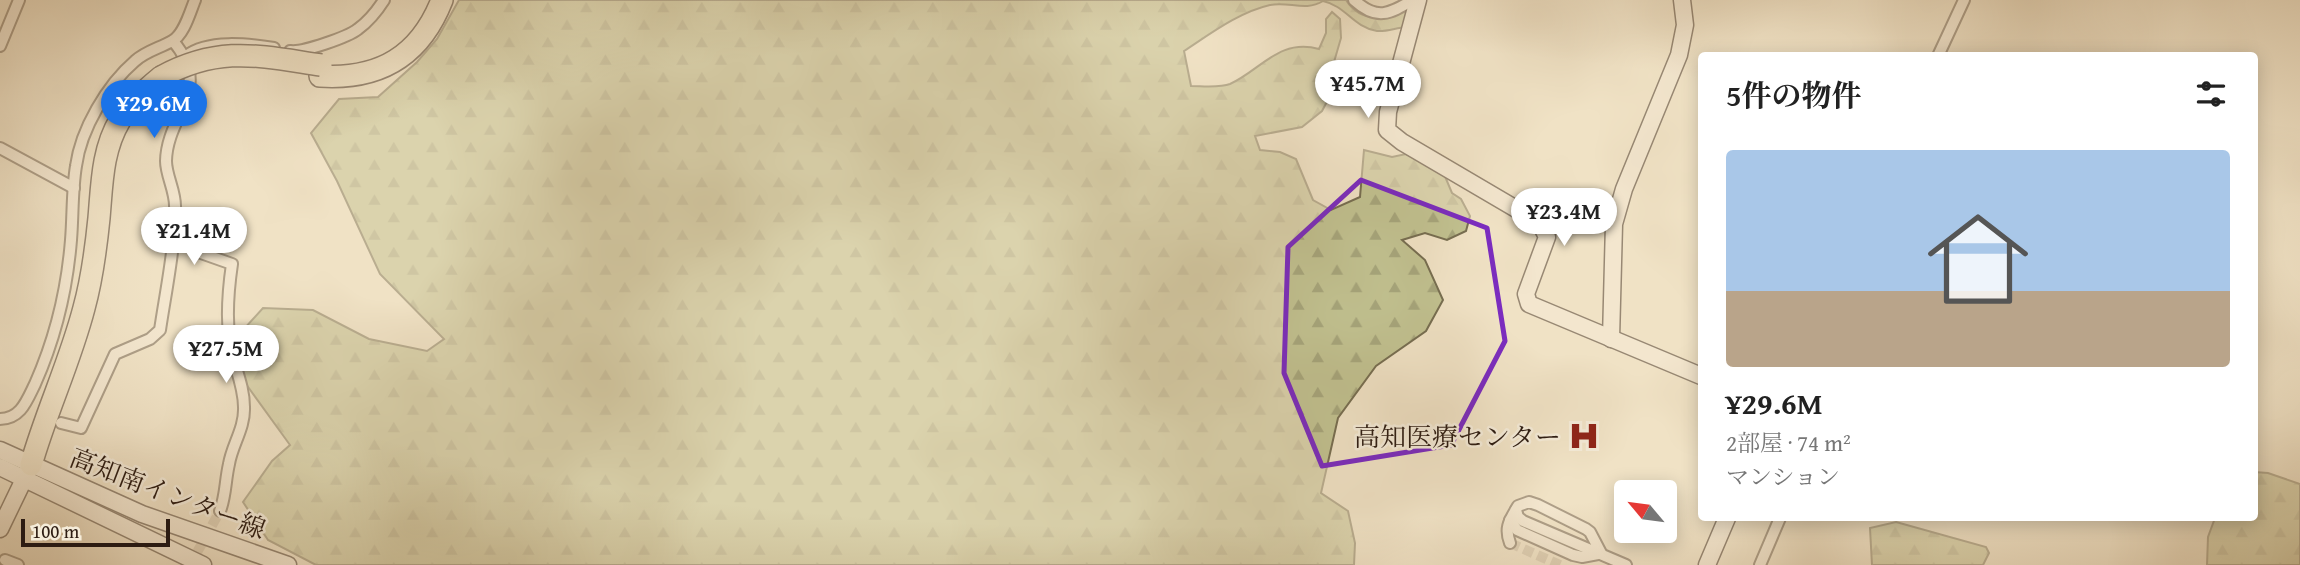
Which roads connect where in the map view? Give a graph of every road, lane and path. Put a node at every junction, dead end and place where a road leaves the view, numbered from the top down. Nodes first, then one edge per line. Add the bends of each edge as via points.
1 (19, 0) edge
2 (195, 0) edge
3 (384, 0) edge
4 (430, 0) edge
5 (442, 0) edge
6 (1354, 0) edge
7 (1416, 0) edge
8 (1682, 0) edge
9 (1964, 0) edge
10 (173, 41) junction
11 (0, 46) edge
12 (1940, 52) edge
13 (186, 56) junction
14 (321, 71) junction
15 (0, 148) edge
16 (74, 188) junction
17 (173, 236) junction
18 (1611, 339) junction
19 (1698, 375) edge
20 (25, 406) junction
21 (41, 414) dead end
22 (0, 419) edge
23 (61, 423) dead end
24 (0, 450) edge
25 (0, 467) edge
26 (28, 472) junction
27 (220, 511) tunnel mouth
28 (1513, 515) junction
29 (1726, 521) edge
30 (1779, 521) edge
31 (0, 529) edge
32 (1510, 543) dead end
33 (1601, 553) junction
34 (5, 560) dead end
35 (18, 565) edge
36 (203, 565) edge
37 (288, 565) edge
38 (1586, 565) edge
39 (1626, 565) edge
40 (1707, 565) edge
41 (1760, 565) edge

1 - 11 street
2 - 10 street
3 - 13 street via 356,31 317,47 296,52 253,44 226,45 205,47
4 - 14 highway via 414,29 387,52
5 - 14 highway via 422,37 402,56 377,70 349,77
6 - 7 street via 1381,14
7 - 18 street via 1387,130 1540,223 1547,237 1526,300
8 - 18 street via 1685,25 1679,55 1615,225
9 - 12 street
10 - 13 street
10 - 16 street via 136,59 115,80 79,153
13 - 17 street via 188,90 166,162 176,204
14 - 26 highway via 230,67 192,75 164,82 138,114 119,148 95,306 57,415
15 - 16 street
16 - 20 street via 60,312
17 - 23 street via 160,330 115,354 81,428
17 - 27 street via 198,252 232,264 230,346 244,409
18 - 19 street
20 - 21 street
20 - 22 street
24 - 26 street, 高知南インター線
25 - 26 street, 高知南インター線
26 - 31 street
26 - 36 street, 高知南インター線
26 - 37 street, 高知南インター線
28 - 32 street via 1506,533
28 - 33 street via 1517,530 1573,555
28 - 33 street via 1518,506 1528,502 1548,510 1590,532
29 - 40 street
30 - 41 street
33 - 38 street
33 - 39 street
34 - 35 street

